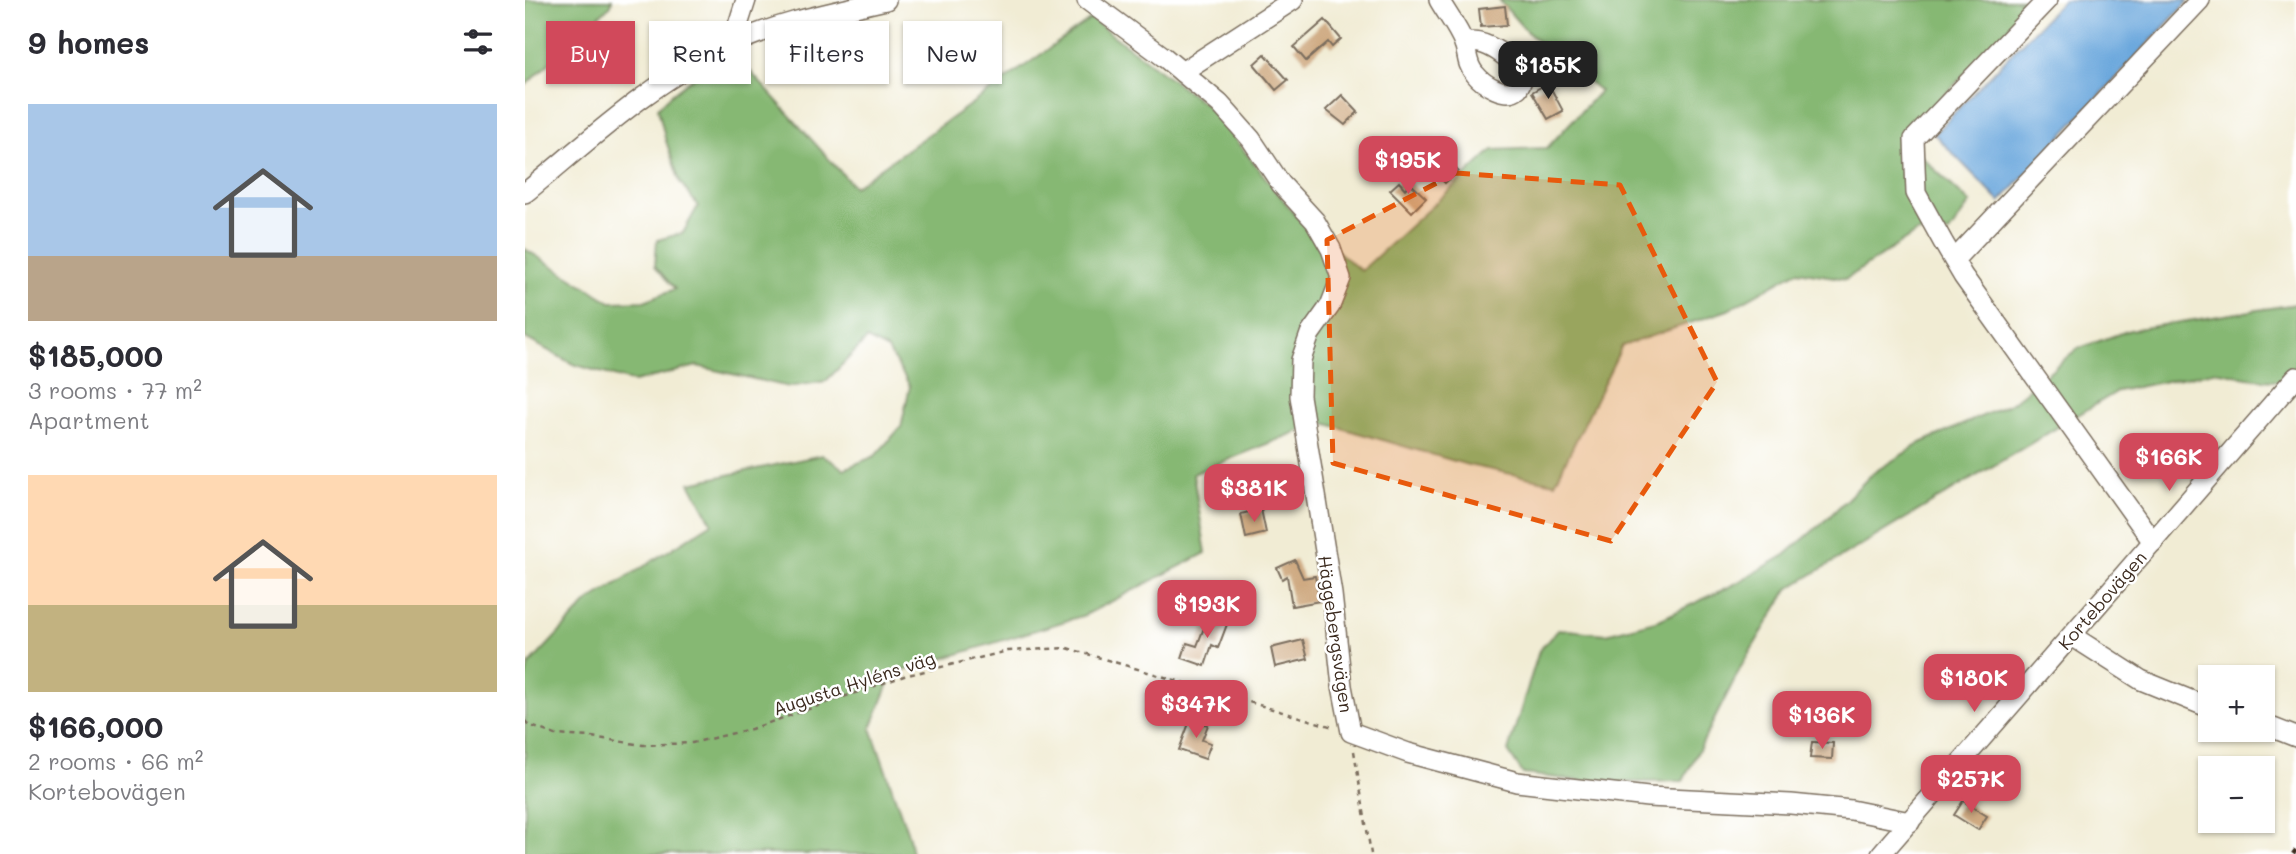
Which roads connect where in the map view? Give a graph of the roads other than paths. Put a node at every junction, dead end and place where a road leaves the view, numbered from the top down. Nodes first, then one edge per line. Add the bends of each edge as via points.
1 (745, 0) edge
2 (886, 0) edge
3 (1087, 0) edge
4 (1293, 0) edge
5 (1439, 0) edge
6 (2047, 0) edge
7 (2200, 0) edge
8 (739, 21) edge
9 (751, 36) edge
10 (1464, 44) dead end
11 (1182, 72) junction
12 (663, 84) edge
13 (525, 193) edge
14 (1954, 260) junction
15 (2296, 377) edge
16 (2153, 542) junction
17 (2072, 636) junction
18 (2198, 703) edge
19 (2275, 729) edge
20 (2296, 737) edge
21 (1910, 822) junction
22 (1881, 854) edge

1 - 8 street
2 - 9 street
3 - 11 street, Häggebergsvägen
4 - 11 street
5 - 10 street
6 - 14 street via 1914,139 1916,193
7 - 14 street
11 - 21 street, Häggebergsvägen via 1220,104 1315,221 1341,278 1330,306 1310,334 1301,360 1300,396 1351,732 1408,753 1517,782 1648,797 1851,810
12 - 13 street via 629,106
14 - 16 street
15 - 16 street, Kortebovägen
16 - 17 street, Kortebovägen
17 - 18 street via 2141,680
17 - 21 street, Kortebovägen
19 - 20 street
21 - 22 street, Kortebovägen

